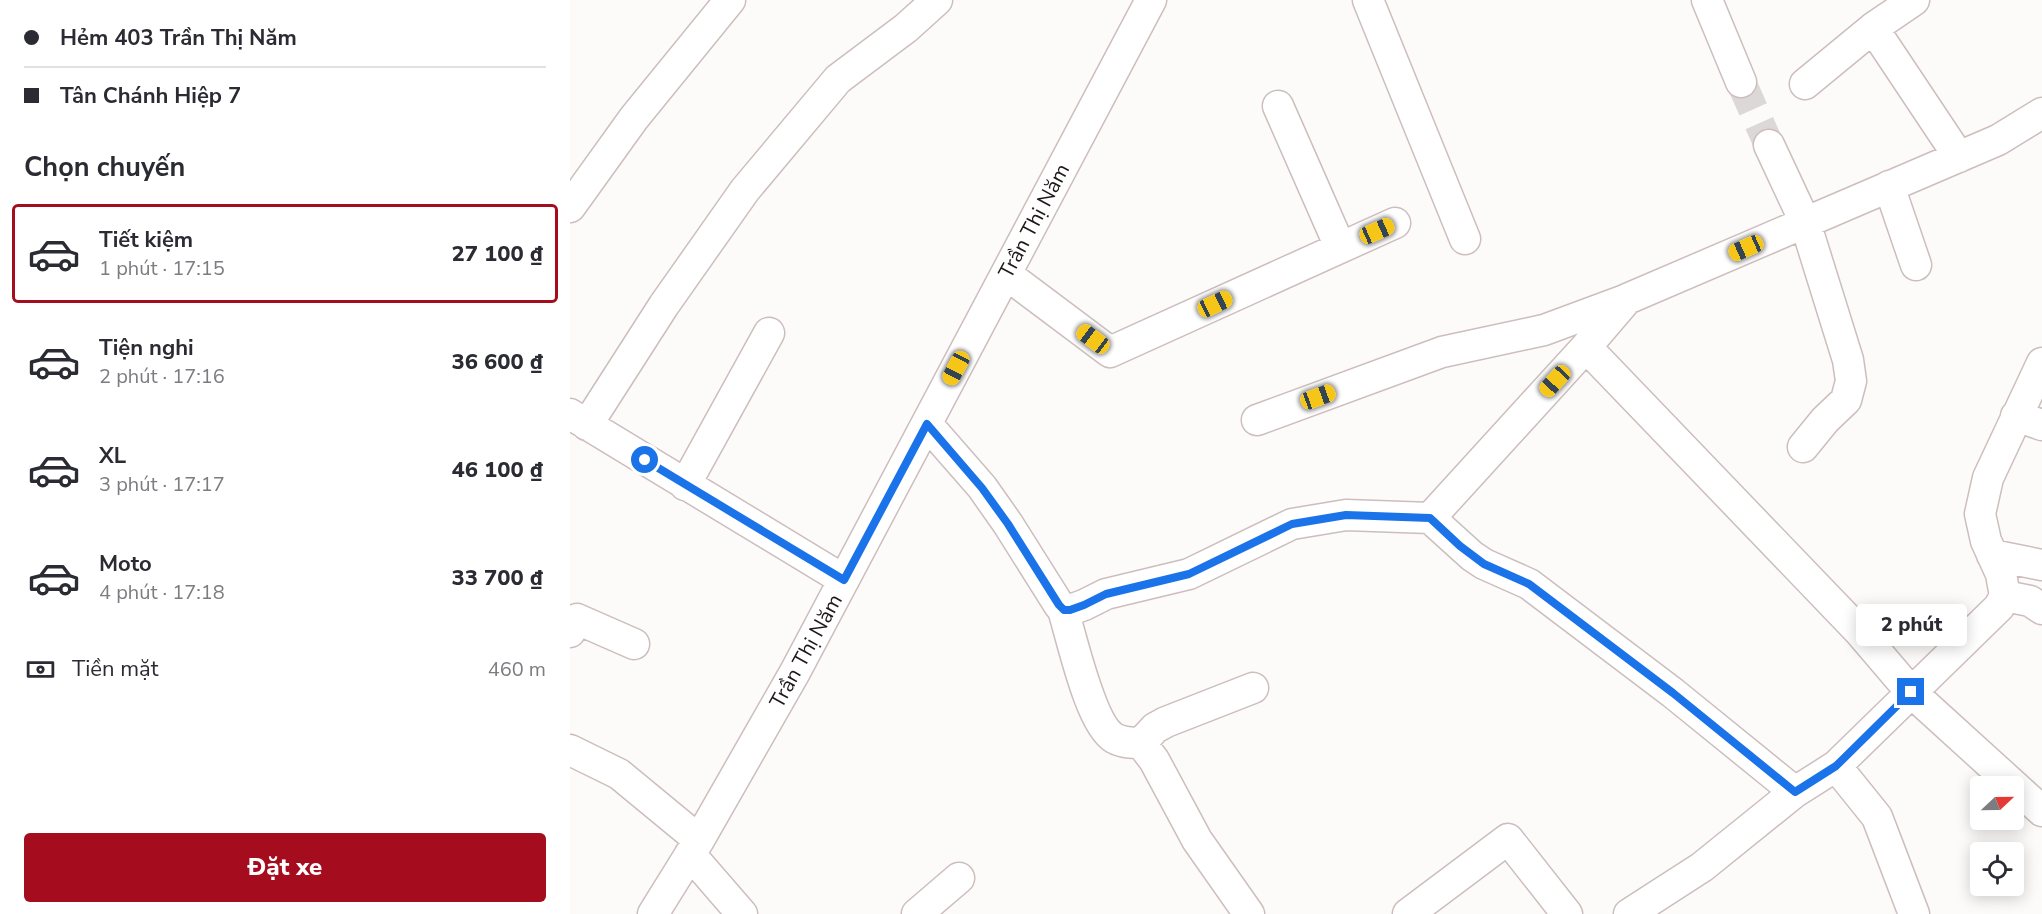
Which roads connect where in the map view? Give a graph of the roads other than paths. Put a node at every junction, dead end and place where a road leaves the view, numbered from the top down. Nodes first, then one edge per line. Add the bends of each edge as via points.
1 (730, 0) edge
2 (937, 0) edge
3 (1151, 0) edge
4 (1368, 0) edge
5 (1707, 0) edge
6 (1914, 0) edge
7 (1873, 28) junction
8 (1740, 82) tunnel mouth
9 (1805, 84) dead end
10 (1278, 106) dead end
11 (2042, 113) edge
12 (1769, 145) tunnel mouth
13 (1959, 157) junction
14 (1889, 186) junction
15 (570, 207) edge
16 (1805, 222) junction
17 (1395, 223) dead end
18 (1465, 239) dead end
19 (1340, 247) junction
20 (1916, 265) dead end
21 (1006, 274) junction
22 (1627, 298) junction
23 (769, 333) dead end
24 (1586, 347) junction
25 (2042, 363) edge
26 (579, 419) edge
27 (1257, 420) dead end
28 (2029, 421) edge
29 (927, 424) junction
30 (1803, 447) dead end
31 (685, 485) junction
32 (1430, 518) junction
33 (1992, 555) junction
34 (2042, 565) edge
35 (844, 580) junction
36 (2006, 596) junction
37 (2042, 609) edge
38 (1064, 610) junction
39 (570, 632) edge
40 (634, 644) dead end
41 (1253, 688) dead end
42 (1911, 692) junction
43 (1142, 743) junction
44 (572, 754) edge
45 (1836, 766) junction
46 (1795, 792) junction
47 (2042, 811) edge
48 (694, 847) junction
49 (959, 878) dead end
50 (933, 909) edge
51 (653, 914) edge
52 (742, 914) edge
53 (1249, 914) edge
54 (1408, 914) edge
55 (1567, 914) edge
56 (1629, 914) edge
57 (1914, 914) edge

1 - 15 street via 634,118
2 - 26 street via 838,79 745,190
3 - 21 street, Trần Thị Năm
4 - 18 street
5 - 8 street
6 - 7 street
7 - 9 street
7 - 13 street
10 - 19 street
11 - 13 street via 1998,140
12 - 16 street
13 - 14 street
14 - 16 street
14 - 20 street
16 - 22 street
16 - 30 street via 1851,381 1846,400
17 - 19 street
19 - 21 street via 1110,352
21 - 29 street, Trần Thị Năm
22 - 24 street
22 - 27 street via 1544,330 1442,352
23 - 31 street
24 - 32 street
24 - 42 street via 1858,630
25 - 28 street
26 - 31 street
28 - 33 street via 1988,478 1980,514
29 - 35 street, Trần Thị Năm
29 - 38 street via 982,488
31 - 35 street
32 - 38 street via 1346,515 1292,524 1189,574 1106,594
32 - 46 street via 1478,560 1529,584
33 - 34 street
33 - 36 street
35 - 48 street, Trần Thị Năm
36 - 37 street via 2030,601
36 - 42 street
38 - 43 street via 1103,728 1113,738
39 - 40 street via 577,619
41 - 43 street via 1166,722
42 - 45 street
42 - 47 street
43 - 53 street via 1197,840
44 - 48 street via 619,774
45 - 46 street
45 - 57 street via 1877,817
46 - 56 street via 1702,867
48 - 51 street, Trần Thị Năm
48 - 52 street
49 - 50 street
54 - 55 street via 1508,839

